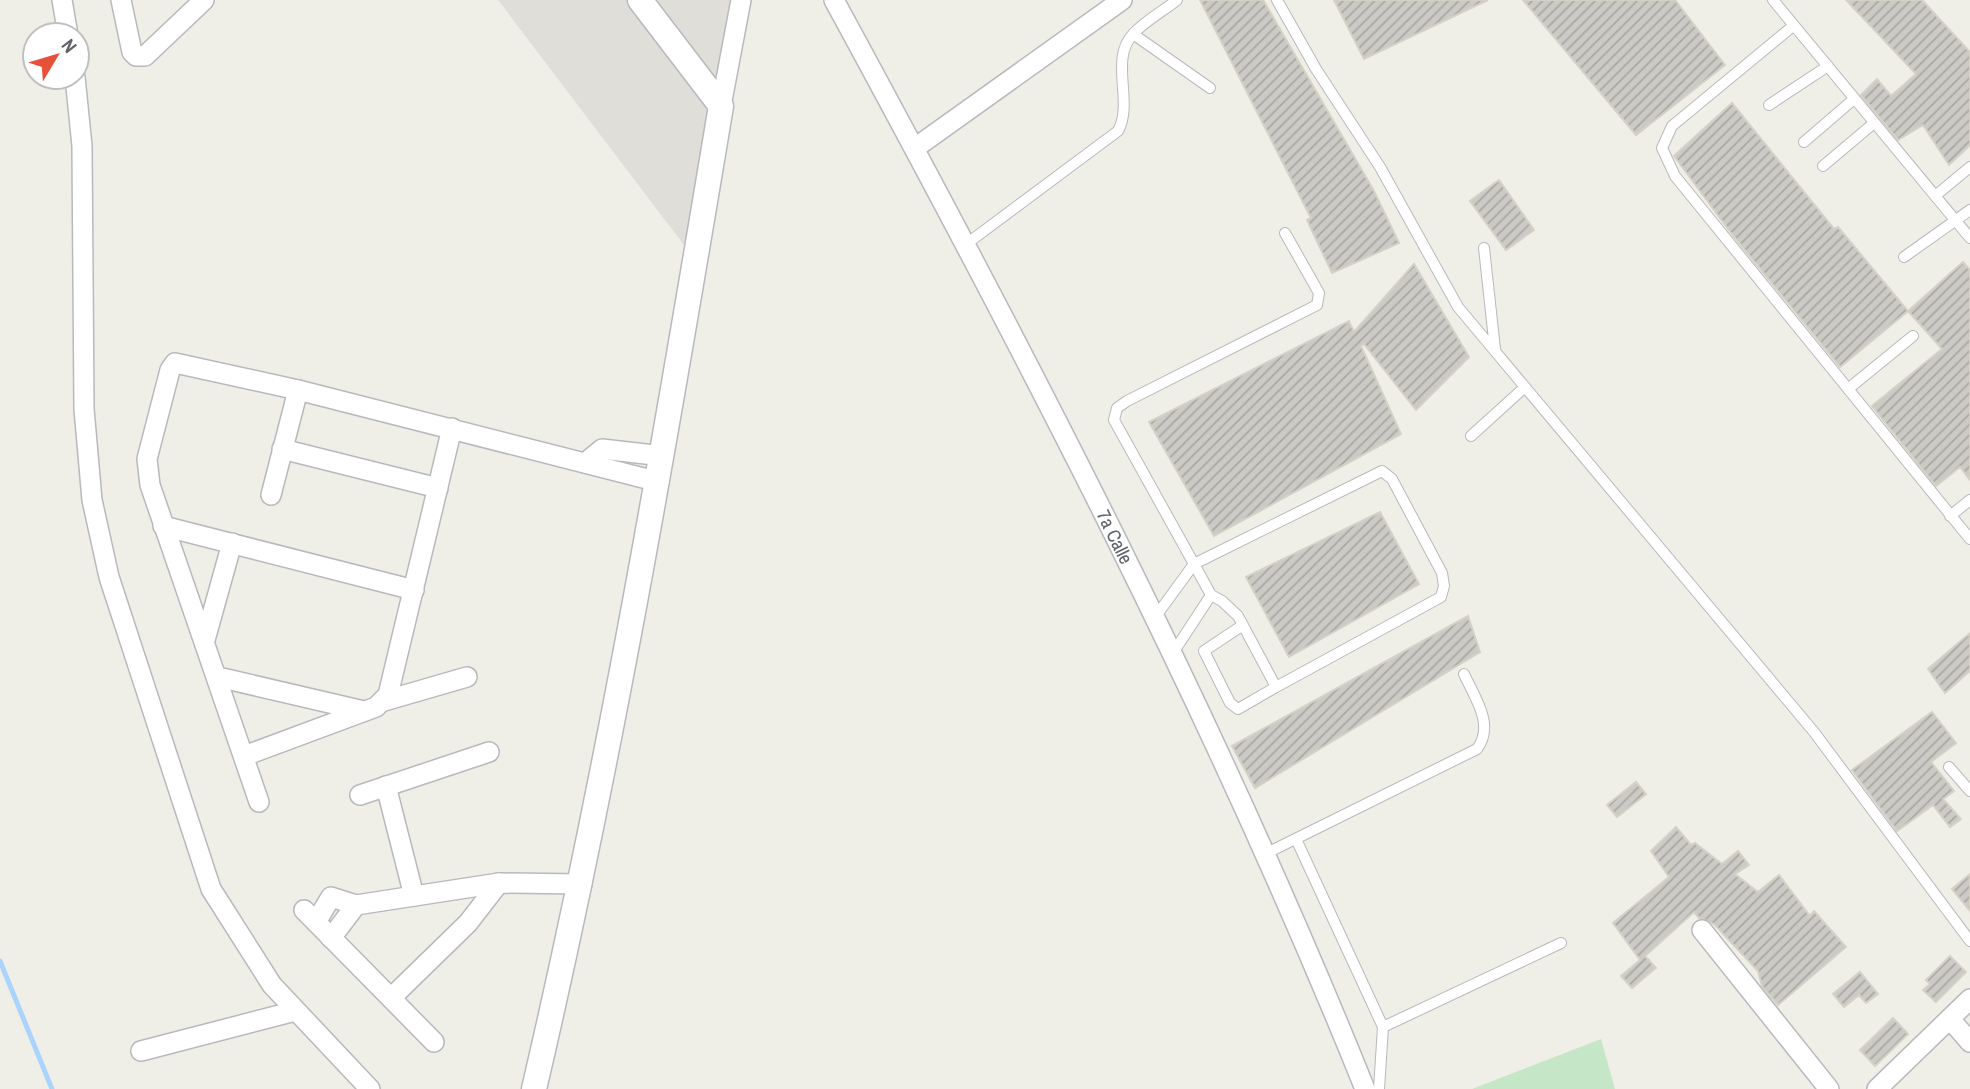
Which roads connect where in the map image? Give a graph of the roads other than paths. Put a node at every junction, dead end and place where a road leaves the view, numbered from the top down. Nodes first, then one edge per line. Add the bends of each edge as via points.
1 (62, 0) edge
2 (121, 0) edge
3 (204, 0) edge
4 (640, 0) edge
5 (741, 0) edge
6 (834, 0) edge
7 (1122, 0) edge
8 (1178, 0) edge
9 (1277, 0) edge
10 (1773, 0) edge
11 (66, 21) edge
12 (1793, 26) junction
13 (1133, 34) junction
14 (1828, 66) junction
15 (1210, 88) dead end
16 (76, 91) edge
17 (1854, 99) junction
18 (1769, 105) dead end
19 (721, 106) junction
20 (1874, 123) junction
21 (1804, 142) dead end
22 (915, 148) junction
23 (1823, 166) dead end
24 (1970, 166) edge
25 (1935, 196) junction
26 (1970, 210) edge
27 (1956, 221) junction
28 (1285, 233) dead end
29 (1970, 237) edge
30 (965, 245) junction
31 (1485, 248) dead end
32 (1904, 257) dead end
33 (1913, 336) dead end
34 (1495, 350) junction
35 (1525, 387) junction
36 (1848, 389) junction
37 (298, 390) junction
38 (452, 428) junction
39 (1471, 436) dead end
40 (282, 449) junction
41 (663, 456) junction
42 (585, 463) junction
43 (659, 482) junction
44 (438, 488) junction
45 (271, 495) dead end
46 (1970, 500) edge
47 (1950, 516) junction
48 (163, 526) junction
49 (1970, 540) edge
50 (232, 543) junction
51 (1194, 564) junction
52 (414, 590) junction
53 (1210, 596) junction
54 (1156, 616) junction
55 (1243, 625) junction
56 (205, 640) junction
57 (1173, 653) junction
58 (1464, 674) dead end
59 (218, 677) junction
60 (467, 677) dead end
61 (1276, 687) junction
62 (384, 701) junction
63 (364, 712) junction
64 (489, 752) dead end
65 (244, 756) junction
66 (1949, 767) dead end
67 (386, 786) junction
68 (1970, 791) edge
69 (360, 796) dead end
70 (259, 802) dead end
71 (1296, 839) junction
72 (1263, 855) junction
73 (499, 883) junction
74 (582, 884) junction
75 (414, 896) junction
76 (356, 905) junction
77 (1702, 930) dead end
78 (331, 938) junction
79 (1970, 941) edge
80 (1561, 943) dead end
81 (391, 998) junction
82 (1970, 999) edge
83 (295, 1010) junction
84 (1950, 1019) junction
85 (1383, 1027) junction
86 (434, 1042) dead end
87 (1970, 1042) edge
88 (141, 1051) dead end
89 (370, 1089) edge
90 (534, 1089) edge
91 (1365, 1089) edge
92 (1379, 1089) edge
93 (1829, 1089) edge
94 (1877, 1089) edge

1 - 11 street
2 - 3 street via 132,52 145,56
4 - 19 street
5 - 19 street
6 - 22 street, 7a Calle
7 - 22 street
8 - 13 lane
9 - 34 lane via 1380,167 1458,307
10 - 12 lane
12 - 14 lane
12 - 36 lane via 1672,125 1662,148 1675,176
13 - 15 lane
13 - 30 lane via 1122,62 1124,120 1118,131
14 - 17 lane
14 - 18 lane
16 - 83 street via 82,146 84,409 99,542 211,889 272,985
17 - 20 lane
17 - 21 lane
19 - 41 street
20 - 23 lane
20 - 25 lane
22 - 30 street, 7a Calle
24 - 25 lane
25 - 27 lane
26 - 27 lane
27 - 29 lane
27 - 32 lane
28 - 51 lane via 1319,293 1317,305 1117,408 1114,421
30 - 54 street, 7a Calle
31 - 34 lane
33 - 36 lane
34 - 35 lane
35 - 39 lane
35 - 79 lane via 1814,732
36 - 47 lane
37 - 38 street
37 - 40 street
37 - 48 street via 176,363 170,370 147,459
38 - 42 street
38 - 44 street
40 - 44 street
40 - 45 street
41 - 42 street via 602,449
41 - 43 street
42 - 43 street
43 - 74 street
44 - 52 street
46 - 47 lane
47 - 49 lane
48 - 50 street
48 - 56 street
50 - 52 street
50 - 56 street
51 - 53 lane
51 - 54 lane
51 - 61 lane via 1382,471 1392,479 1442,573 1441,597
52 - 62 street via 391,690
53 - 55 lane via 1222,601
53 - 57 lane
54 - 57 street, 7a Calle
55 - 61 lane
55 - 61 lane via 1204,651 1224,691 1238,709
56 - 59 street
57 - 72 street, 7a Calle
58 - 71 lane via 1486,729 1477,748
59 - 63 street
59 - 65 street
60 - 62 street
62 - 63 street
63 - 65 street
64 - 67 street
65 - 70 street
66 - 68 lane
67 - 69 street
67 - 75 street
71 - 72 lane
71 - 85 lane
72 - 91 street, 7a Calle
73 - 74 street
73 - 75 street
73 - 81 street via 468,923
74 - 90 street
75 - 76 street
76 - 78 street
76 - 78 street via 331,897 310,916
77 - 93 street
78 - 81 street
80 - 85 lane
81 - 86 street
82 - 84 street
83 - 88 street
83 - 89 street
84 - 87 street
84 - 94 street
85 - 92 lane

